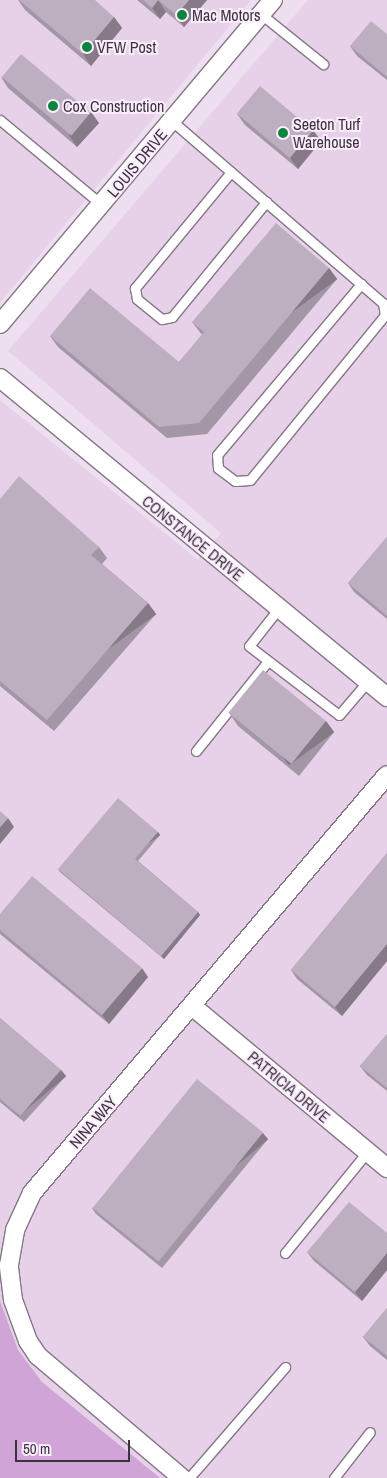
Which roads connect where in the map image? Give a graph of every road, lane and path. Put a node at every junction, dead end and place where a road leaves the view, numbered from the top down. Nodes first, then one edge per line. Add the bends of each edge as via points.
1 (273, 0) edge
2 (261, 14) junction
3 (323, 64) dead end
4 (0, 120) edge
5 (172, 121) junction
6 (231, 172) junction
7 (266, 202) junction
8 (102, 205) junction
9 (361, 284) junction
10 (0, 324) edge
11 (0, 378) edge
12 (279, 608) junction
13 (268, 661) junction
14 (368, 682) junction
15 (387, 697) edge
16 (196, 752) dead end
17 (387, 775) edge
18 (192, 1006) junction
19 (368, 1152) junction
20 (387, 1168) edge
21 (285, 1252) dead end
22 (285, 1367) dead end
23 (370, 1432) dead end
24 (182, 1478) edge
25 (189, 1478) edge
26 (334, 1478) edge

1 - 2 street, LOUIS DRIVE
2 - 3 lane
2 - 5 street, LOUIS DRIVE
4 - 8 lane
5 - 6 lane
5 - 8 street, LOUIS DRIVE
6 - 7 lane
6 - 7 lane via 135,288 136,299 162,319 172,317
7 - 9 lane
8 - 10 street, LOUIS DRIVE
9 - 9 lane via 383,303 385,315 250,480 235,481 218,468 216,455
11 - 12 street, CONSTANCE DRIVE
12 - 13 lane via 249,646
12 - 14 street, CONSTANCE DRIVE
13 - 14 lane via 338,715
13 - 16 lane
14 - 15 street, CONSTANCE DRIVE
17 - 18 street, NINA WAY
18 - 19 street, PATRICIA DRIVE
18 - 24 street, NINA WAY via 32,1193 15,1230 9,1265 13,1300 28,1340 38,1356
19 - 20 street, PATRICIA DRIVE
19 - 21 lane
22 - 25 lane
23 - 26 lane

